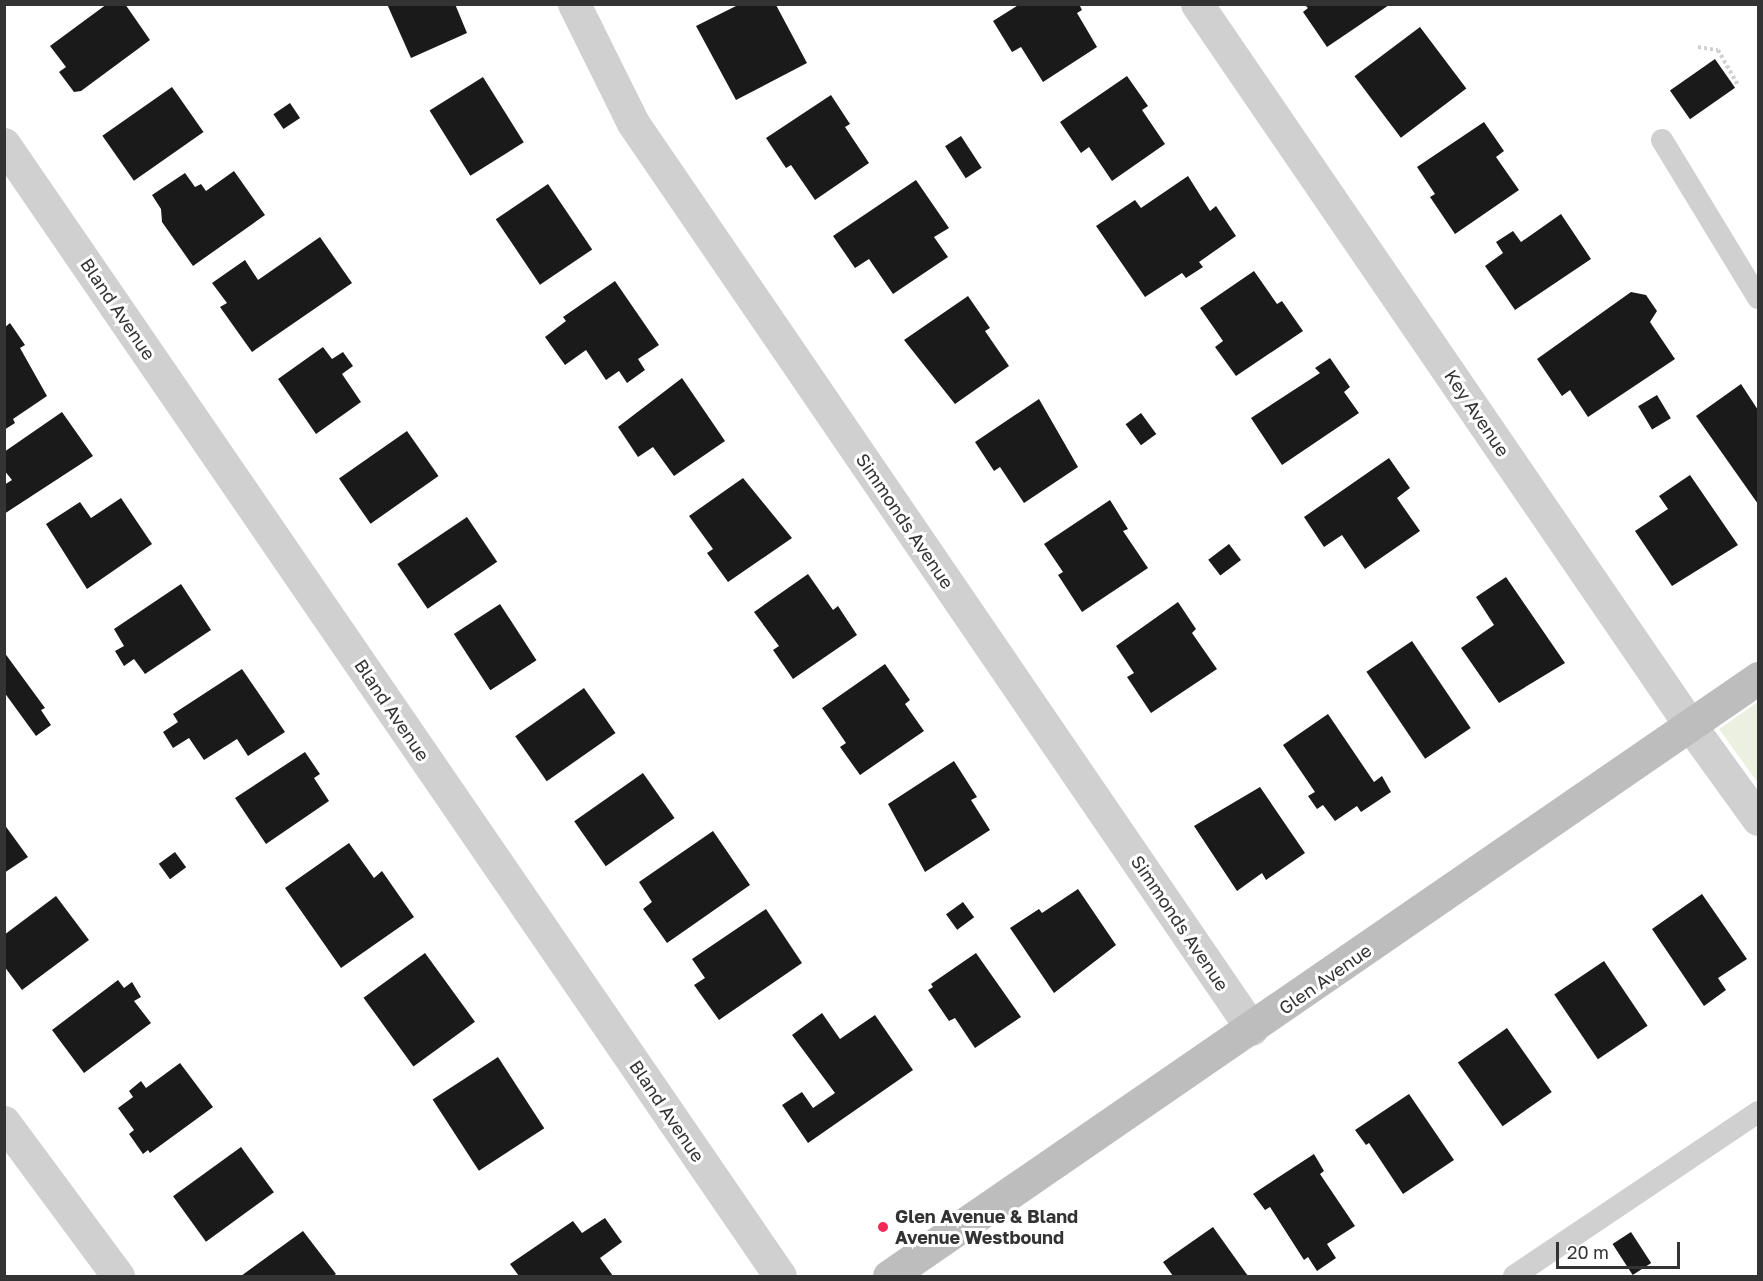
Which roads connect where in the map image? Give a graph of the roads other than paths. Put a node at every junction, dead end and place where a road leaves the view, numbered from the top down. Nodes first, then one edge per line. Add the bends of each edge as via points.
1 (574, 4) edge
2 (1197, 4) edge
3 (1662, 140) dead end
4 (4, 144) edge
5 (1758, 298) edge
6 (1758, 678) edge
7 (1690, 725) junction
8 (1758, 819) edge
9 (1252, 1029) junction
10 (1758, 1112) edge
11 (4, 1122) edge
12 (118, 1276) edge
13 (780, 1276) edge
14 (889, 1276) edge
15 (1514, 1276) edge

1 - 9 street, Simmonds Avenue via 633,123
2 - 7 street, Key Avenue
3 - 5 lane
4 - 13 street, Bland Avenue
6 - 7 street, Glen Avenue
7 - 8 street, Key Avenue
7 - 9 street, Glen Avenue
9 - 14 street, Glen Avenue
10 - 15 lane
11 - 12 street

